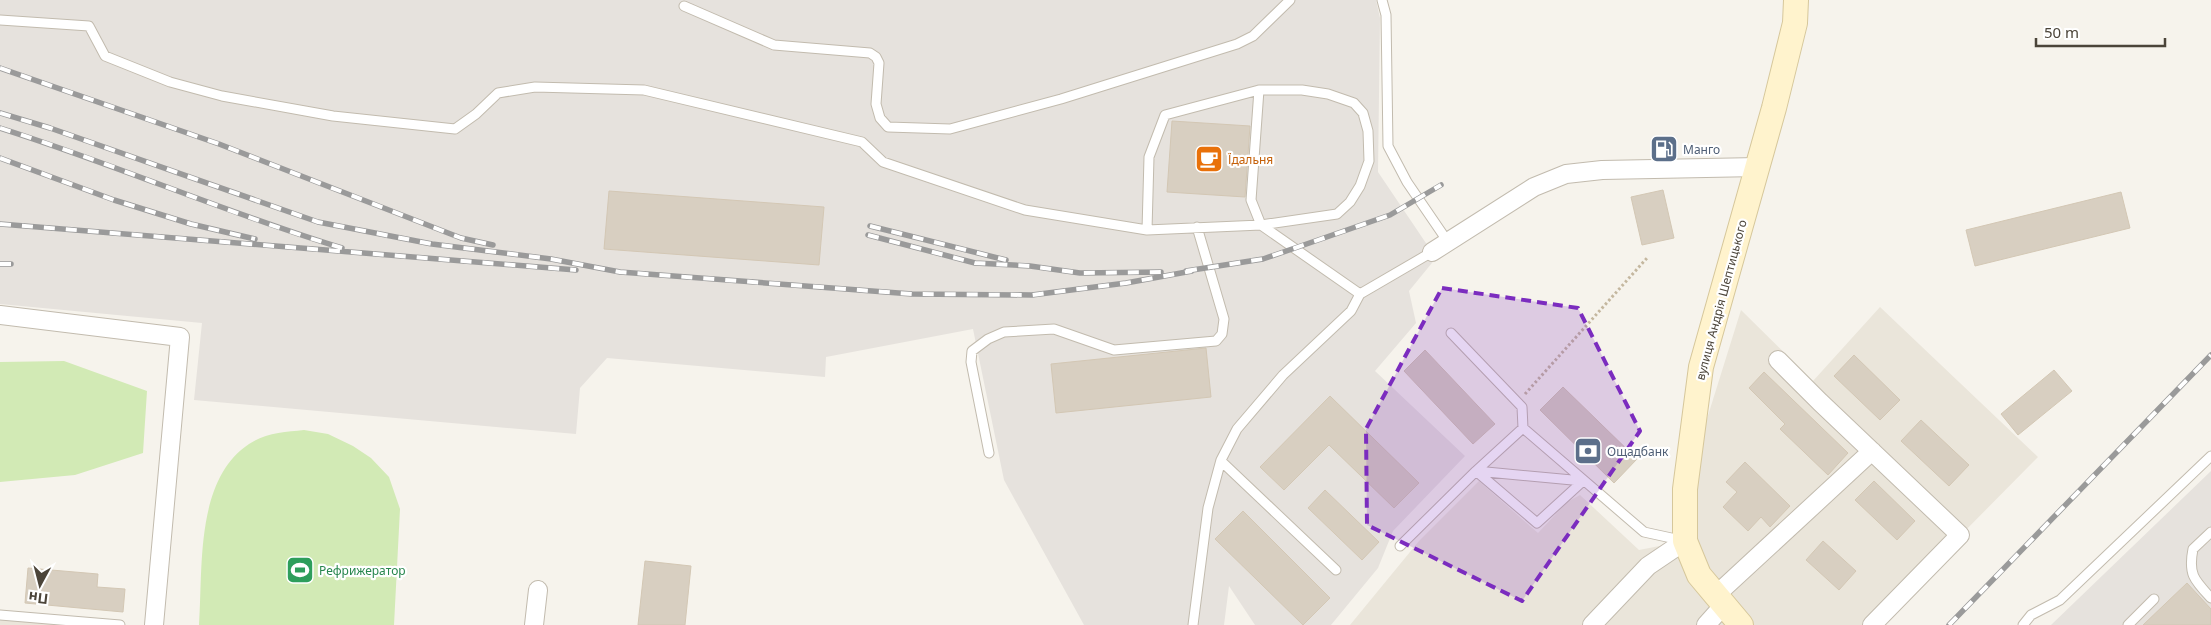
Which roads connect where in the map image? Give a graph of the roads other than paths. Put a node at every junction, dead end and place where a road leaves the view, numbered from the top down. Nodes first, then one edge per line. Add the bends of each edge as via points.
1 (1290, 0) edge
2 (1382, 0) edge
3 (1796, 0) edge
4 (684, 6) dead end
5 (0, 20) edge
6 (1259, 90) junction
7 (1758, 168) junction
8 (1261, 225) junction
9 (1196, 227) junction
10 (1147, 230) junction
11 (1448, 242) junction
12 (1432, 252) joint
13 (1360, 294) junction
14 (0, 316) edge
15 (1450, 333) dead end
16 (1778, 360) dead end
17 (1523, 428) junction
18 (1872, 452) junction
19 (989, 453) dead end
20 (2211, 456) edge
21 (1221, 461) junction
22 (1476, 471) junction
23 (1583, 481) junction
24 (2211, 532) edge
25 (1685, 541) junction
26 (1400, 546) dead end
27 (1336, 570) dead end
28 (538, 590) dead end
29 (2211, 598) edge
30 (2154, 599) dead end
31 (1720, 601) junction
32 (0, 615) edge
33 (120, 625) edge
34 (154, 625) edge
35 (534, 625) edge
36 (1193, 625) edge
37 (1592, 625) edge
38 (1706, 625) edge
39 (1741, 625) edge
40 (1872, 625) edge
41 (2023, 625) edge
42 (2128, 625) edge

1 - 4 lane via 1253,36 1237,44 950,130 888,126 880,118 876,104 879,63 870,53 774,45
2 - 11 lane via 1386,15 1388,146 1407,182
3 - 7 main road, вулиця Андрія Шептицького via 1795,23
5 - 10 lane via 89,26 105,56 170,82 222,96 333,116 455,128 498,93 535,87 644,90 862,142 883,162 1025,210
6 - 8 lane via 1251,200
6 - 8 lane via 1302,90 1328,94 1354,104 1363,113 1368,130 1369,161 1360,186 1337,214
6 - 10 lane via 1165,115 1149,157
7 - 11 street via 1602,170 1566,174 1534,187
7 - 25 main road, вулиця Андрія Шептицького via 1700,367 1685,490
8 - 9 lane
8 - 13 lane
9 - 10 lane
9 - 19 lane via 1224,319 1222,334 1216,341 1114,350 1054,329 1004,332 988,339 972,351 971,362
11 - 12 street
12 - 13 lane
13 - 21 lane via 1351,311 1283,375 1236,429
14 - 34 street via 180,337
15 - 17 lane via 1522,407
16 - 18 street
17 - 22 lane
17 - 23 lane
18 - 31 street
18 - 40 street via 1960,535
20 - 41 lane via 2060,600 2031,615
21 - 27 lane
21 - 36 lane via 1208,508
22 - 23 lane
22 - 23 lane via 1537,523
22 - 26 lane
23 - 25 lane via 1644,532
24 - 29 lane via 2193,549 2191,572
25 - 31 main road, вулиця Андрія Шептицького via 1699,575
25 - 37 street via 1648,566
28 - 35 street
30 - 42 lane
31 - 38 street
31 - 39 main road, вулиця Андрія Шептицького
32 - 33 lane

